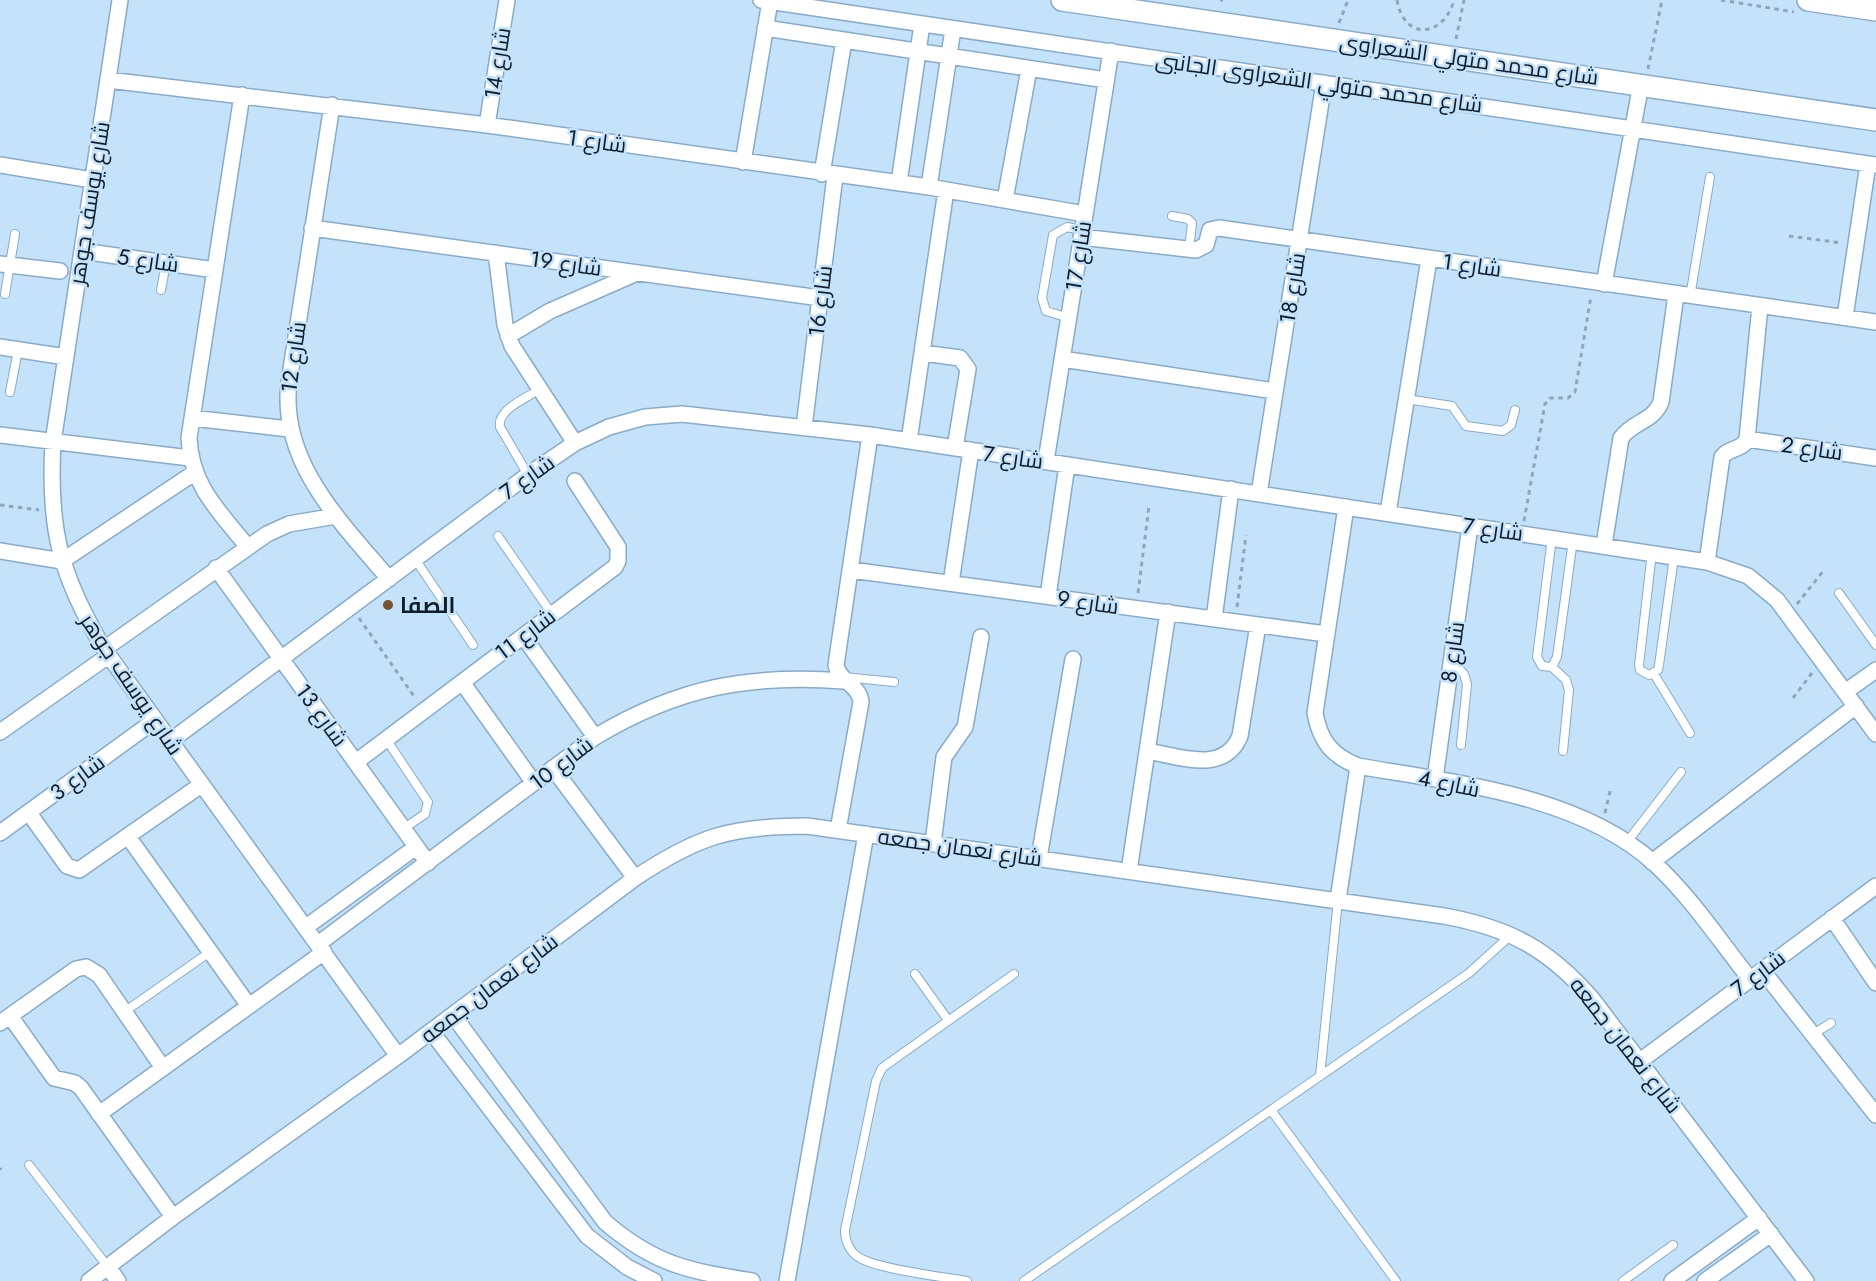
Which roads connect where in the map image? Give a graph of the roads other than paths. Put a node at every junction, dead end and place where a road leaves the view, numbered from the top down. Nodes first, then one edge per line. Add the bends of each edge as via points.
1 (120, 0) edge
2 (507, 0) edge
3 (1062, 0) edge
4 (1808, 0) edge
5 (766, 1) edge
6 (1876, 10) edge
7 (922, 24) junction
8 (765, 28) junction
9 (953, 29) junction
10 (844, 40) junction
11 (1111, 51) junction
12 (918, 52) junction
13 (949, 57) junction
14 (1029, 69) junction
15 (108, 80) junction
16 (1106, 80) junction
17 (1324, 83) junction
18 (1643, 85) junction
19 (242, 95) junction
20 (332, 105) junction
21 (1876, 120) edge
22 (487, 125) junction
23 (1632, 127) junction
24 (743, 162) junction
25 (1872, 164) edge
26 (0, 165) edge
27 (828, 175) junction
28 (1710, 177) dead end
29 (92, 180) junction
30 (899, 183) junction
31 (929, 188) junction
32 (946, 190) junction
33 (1005, 200) junction
34 (1172, 216) dead end
35 (1083, 227) junction
36 (312, 228) junction
37 (15, 234) dead end
38 (1299, 240) junction
39 (1189, 250) junction
40 (82, 251) junction
41 (495, 253) junction
42 (1429, 259) junction
43 (166, 263) junction
44 (5, 265) edge
45 (215, 270) junction
46 (60, 271) dead end
47 (639, 273) junction
48 (1599, 284) junction
49 (161, 290) dead end
50 (5, 294) dead end
51 (1683, 296) junction
52 (820, 298) junction
53 (1760, 306) junction
54 (1845, 317) junction
55 (1069, 318) junction
56 (1876, 322) edge
57 (508, 336) junction
58 (0, 347) edge
59 (18, 350) junction
60 (922, 353) junction
61 (66, 357) junction
62 (1062, 359) junction
63 (540, 389) junction
64 (1275, 391) junction
65 (10, 392) dead end
66 (1406, 399) junction
67 (1515, 410) dead end
68 (192, 418) junction
69 (804, 427) junction
70 (290, 429) junction
71 (0, 435) edge
72 (870, 435) junction
73 (1747, 439) junction
74 (909, 441) junction
75 (53, 442) junction
76 (575, 443) junction
77 (955, 448) junction
78 (971, 450) junction
79 (190, 458) junction
80 (1876, 458) edge
81 (1046, 461) junction
82 (1067, 465) junction
83 (194, 473) junction
84 (528, 475) junction
85 (575, 481) dead end
86 (1231, 489) junction
87 (1259, 494) junction
88 (1346, 507) junction
89 (1388, 513) junction
90 (336, 516) junction
91 (1470, 526) junction
92 (498, 536) dead end
93 (1552, 537) junction
94 (1573, 540) junction
95 (1604, 545) junction
96 (247, 546) junction
97 (0, 550) edge
98 (1652, 552) junction
99 (1674, 555) junction
100 (415, 559) junction
101 (62, 561) junction
102 (1707, 562) junction
103 (216, 568) junction
104 (851, 570) junction
105 (389, 579) junction
106 (951, 583) junction
107 (1839, 593) dead end
108 (1047, 596) junction
109 (1168, 612) junction
110 (552, 614) junction
111 (1214, 619) junction
112 (1258, 625) junction
113 (1326, 634) junction
114 (523, 636) junction
115 (981, 637) dead end
116 (473, 645) dead end
117 (1876, 645) edge
118 (106, 653) junction
119 (281, 659) junction
120 (1073, 659) dead end
121 (1451, 661) junction
122 (1552, 667) junction
123 (1876, 670) edge
124 (1654, 674) junction
125 (842, 679) junction
126 (462, 682) junction
127 (894, 682) dead end
128 (1845, 692) junction
129 (1856, 706) junction
130 (154, 721) junction
131 (0, 732) edge
132 (1690, 733) dead end
133 (1876, 734) edge
134 (595, 737) junction
135 (386, 739) junction
136 (170, 742) junction
137 (1461, 745) dead end
138 (1147, 751) junction
139 (1563, 751) dead end
140 (356, 762) junction
141 (1358, 766) junction
142 (553, 768) junction
143 (1681, 771) dead end
144 (1435, 779) junction
145 (534, 783) junction
146 (201, 785) junction
147 (29, 813) junction
148 (404, 829) junction
149 (838, 830) junction
150 (0, 833) edge
151 (866, 834) junction
152 (129, 837) junction
153 (1627, 842) junction
154 (933, 843) junction
155 (416, 847) junction
156 (1039, 858) junction
157 (428, 862) junction
158 (1652, 862) junction
159 (1129, 871) junction
160 (635, 878) junction
161 (1876, 886) edge
162 (1338, 900) junction
163 (1832, 918) junction
164 (306, 927) junction
165 (1512, 934) junction
166 (321, 948) junction
167 (210, 952) junction
168 (915, 974) dead end
169 (1014, 974) dead end
170 (1756, 974) junction
171 (1876, 983) edge
172 (249, 1006) junction
173 (124, 1012) junction
174 (453, 1015) junction
175 (5, 1019) edge
176 (948, 1020) junction
177 (1831, 1023) dead end
178 (431, 1031) junction
179 (1813, 1034) junction
180 (398, 1056) junction
181 (1640, 1061) junction
182 (163, 1068) junction
183 (1320, 1076) junction
184 (1271, 1110) junction
185 (99, 1114) junction
186 (1876, 1115) edge
187 (29, 1165) dead end
188 (173, 1217) junction
189 (1759, 1218) junction
190 (1771, 1234) junction
191 (1673, 1245) dead end
192 (108, 1267) junction
193 (1800, 1279) edge
194 (89, 1281) edge
195 (118, 1281) edge
196 (654, 1281) edge
197 (752, 1281) edge
198 (787, 1281) edge
199 (967, 1281) edge
200 (1024, 1281) edge
201 (1396, 1281) edge
202 (1623, 1281) edge
203 (1672, 1281) edge
204 (1705, 1281) edge

1 - 15 street, شارع يوسف جوهر
2 - 22 street, شارع 14
3 - 18 street, شارع محمد متولي الشعراوى
4 - 6 street
5 - 7 street, شارع محمد متولي الشعراوى الجانبى
5 - 8 street
7 - 9 street, شارع محمد متولي الشعراوى الجانبى
7 - 12 street
8 - 10 street
8 - 24 street
9 - 11 street, شارع محمد متولي الشعراوى الجانبى
9 - 13 street
10 - 12 street
10 - 27 street, شارع 16
11 - 16 street, شارع 17
11 - 17 street, شارع محمد متولي الشعراوى الجانبى
12 - 13 street
12 - 30 street
13 - 14 street
13 - 31 street
14 - 16 street
14 - 33 street
15 - 19 street, شارع 1
15 - 29 street, شارع يوسف جوهر
16 - 35 street, شارع 17
17 - 23 street, شارع محمد متولي الشعراوى الجانبى
17 - 38 street, شارع 18
18 - 21 street, شارع محمد متولي الشعراوى
18 - 23 street
19 - 20 street, شارع 1
19 - 45 street
20 - 22 street, شارع 1
20 - 36 street, شارع 12
22 - 24 street, شارع 1
23 - 25 street, شارع محمد متولي الشعراوى الجانبى
23 - 48 street
24 - 27 street, شارع 1
25 - 54 street
26 - 29 street
27 - 30 street, شارع 1
27 - 52 street, شارع 16
28 - 51 lane
29 - 40 street, شارع يوسف جوهر
30 - 31 street, شارع 1
31 - 32 street, شارع 1
32 - 33 street, شارع 1
32 - 60 street
33 - 35 street, شارع 1
34 - 39 lane via 1192,222
35 - 39 street, شارع 1
35 - 55 street, شارع 17
35 - 55 lane via 1067,227 1053,235 1043,286 1042,303 1046,311
36 - 41 street, شارع 19
36 - 70 street, شارع 12 via 288,389
37 - 44 lane
38 - 39 street, شارع 1 via 1216,228 1210,230 1203,248
38 - 42 street, شارع 1
38 - 64 street, شارع 18
40 - 43 street, شارع 5
40 - 61 street, شارع يوسف جوهر
41 - 47 street, شارع 19
41 - 57 street
42 - 48 street, شارع 1
42 - 66 street
43 - 45 street, شارع 5
43 - 49 lane
44 - 46 street
44 - 50 lane
45 - 68 street
47 - 52 street, شارع 19
47 - 57 street via 550,311
48 - 51 street, شارع 1
51 - 53 street, شارع 1
51 - 95 street via 1661,402 1654,415 1621,438
52 - 69 street, شارع 16
53 - 54 street, شارع 1
53 - 73 street
54 - 56 street, شارع 1
55 - 62 street, شارع 17
57 - 63 street
58 - 59 street
59 - 61 street
59 - 65 lane
60 - 74 street
60 - 77 street via 960,358 968,369
61 - 75 street, شارع يوسف جوهر
62 - 64 street
62 - 81 street, شارع 17
63 - 76 street
63 - 84 lane via 499,419
64 - 87 street, شارع 18
66 - 67 lane via 1452,406 1466,426 1503,431 1511,426
66 - 89 street
68 - 70 street
68 - 79 street
69 - 72 street, شارع 7
69 - 76 street, شارع 7 via 682,414 645,417 609,427
70 - 90 street, شارع 12 via 299,458
71 - 75 street
72 - 74 street, شارع 7
72 - 104 street
73 - 80 street, شارع 2
73 - 102 street via 1722,457
74 - 77 street, شارع 7
75 - 79 street
75 - 101 street, شارع يوسف جوهر via 53,512
76 - 84 street, شارع 7
77 - 78 street, شارع 7
78 - 81 street, شارع 7
78 - 106 street
79 - 83 street
81 - 82 street, شارع 7
82 - 86 street, شارع 7
82 - 108 street
83 - 96 street via 201,488
83 - 101 street
84 - 100 street, شارع 7
85 - 110 street, شارع 11 via 619,554 615,567
86 - 87 street, شارع 7
86 - 111 street
87 - 88 street, شارع 7
88 - 89 street, شارع 7
88 - 113 street, شارع 4
89 - 91 street, شارع 7
90 - 96 street via 289,524
90 - 105 street, شارع 12
91 - 93 street, شارع 7
91 - 121 street, شارع 8
92 - 110 lane
93 - 94 street, شارع 7
93 - 122 lane via 1537,657 1542,666
94 - 95 street, شارع 7
94 - 122 lane via 1557,657
95 - 98 street, شارع 7
96 - 103 street
97 - 101 street
98 - 99 street, شارع 7
98 - 124 lane via 1639,664 1644,673
99 - 102 street, شارع 7
99 - 124 lane via 1659,665
100 - 105 street, شارع 7
100 - 116 lane
101 - 118 street, شارع يوسف جوهر
102 - 128 street, شارع 7 via 1748,576 1765,588
103 - 118 street
103 - 119 street, شارع 13
104 - 106 street, شارع 9
104 - 125 street via 836,665
105 - 119 street, شارع 7
106 - 108 street, شارع 9
107 - 117 lane
108 - 109 street, شارع 9
109 - 111 street, شارع 9
109 - 138 street
110 - 114 street, شارع 11
111 - 112 street, شارع 9
112 - 113 street, شارع 9
112 - 138 street via 1236,746 1228,755 1207,761
113 - 141 street, شارع 4 via 1315,713 1318,731 1341,759
114 - 126 street, شارع 11
114 - 134 street
115 - 154 street via 965,727 944,757
118 - 130 street, شارع يوسف جوهر
118 - 131 street
119 - 136 street, شارع 7
119 - 140 street, شارع 13
120 - 156 street
121 - 137 lane via 1464,674 1467,684
121 - 144 street, شارع 8
122 - 139 lane via 1566,680 1569,690
123 - 128 street
124 - 132 lane
125 - 127 lane
125 - 134 street, شارع 10 via 779,678 714,686 643,710
125 - 149 street via 856,689 861,702
126 - 135 street, شارع 11
126 - 145 street
128 - 129 street, شارع 7
129 - 133 street, شارع 7
129 - 158 street
130 - 136 street, شارع يوسف جوهر
130 - 147 street, شارع 3
134 - 142 street, شارع 10
135 - 140 street, شارع 11
135 - 148 lane via 428,802 425,814
136 - 146 street, شارع يوسف جوهر
138 - 159 street
140 - 148 street, شارع 13
141 - 144 street, شارع 4
141 - 162 street
142 - 145 street, شارع 10
142 - 160 street
143 - 153 lane
144 - 153 street, شارع 4 via 1540,802 1601,826
145 - 157 street, شارع 10
146 - 152 street
146 - 164 street, شارع يوسف جوهر
147 - 150 street, شارع 3
147 - 152 street via 67,866 75,870 87,867
148 - 155 street, شارع 13
149 - 151 street, شارع نعمان جمعه
149 - 160 street, شارع نعمان جمعه via 807,825 762,826 718,834 676,851
151 - 154 street, شارع نعمان جمعه
151 - 198 street
152 - 167 street
153 - 158 street, شارع 4
154 - 156 street, شارع نعمان جمعه
155 - 157 street, شارع 13
155 - 164 street
156 - 159 street, شارع نعمان جمعه
157 - 166 street, شارع 10
158 - 170 street, شارع 4
159 - 162 street, شارع نعمان جمعه
160 - 174 street, شارع نعمان جمعه
161 - 163 street, شارع 7
162 - 165 street, شارع نعمان جمعه via 1479,922
162 - 183 lane
163 - 170 street, شارع 7
163 - 171 street
164 - 166 street, شارع يوسف جوهر
165 - 181 street, شارع نعمان جمعه via 1543,951 1570,973
165 - 183 lane via 1469,973
166 - 172 street, شارع 10
166 - 180 street, شارع يوسف جوهر
167 - 172 street
167 - 173 lane
168 - 176 lane
169 - 176 lane
170 - 179 street, شارع 4
170 - 181 street, شارع 7
172 - 182 street, شارع 10
173 - 175 street via 99,975 86,967 76,969
173 - 182 street
174 - 178 street, شارع نعمان جمعه
174 - 197 street via 605,1222 654,1257 682,1268
175 - 185 street via 51,1074 78,1085
176 - 199 lane via 882,1068 876,1081 845,1237 858,1258 870,1263
177 - 179 lane
178 - 180 street, شارع نعمان جمعه
178 - 196 street via 587,1236 627,1268
179 - 186 street, شارع 4
180 - 188 street, شارع نعمان جمعه
181 - 189 street, شارع نعمان جمعه
182 - 185 street, شارع 10
183 - 184 lane
184 - 200 lane
184 - 201 lane
185 - 188 street
187 - 192 lane
188 - 192 street, شارع نعمان جمعه
189 - 190 street, شارع نعمان جمعه
189 - 203 street
190 - 193 street, شارع نعمان جمعه
190 - 204 street
191 - 202 lane
192 - 194 street, شارع نعمان جمعه
192 - 195 street

